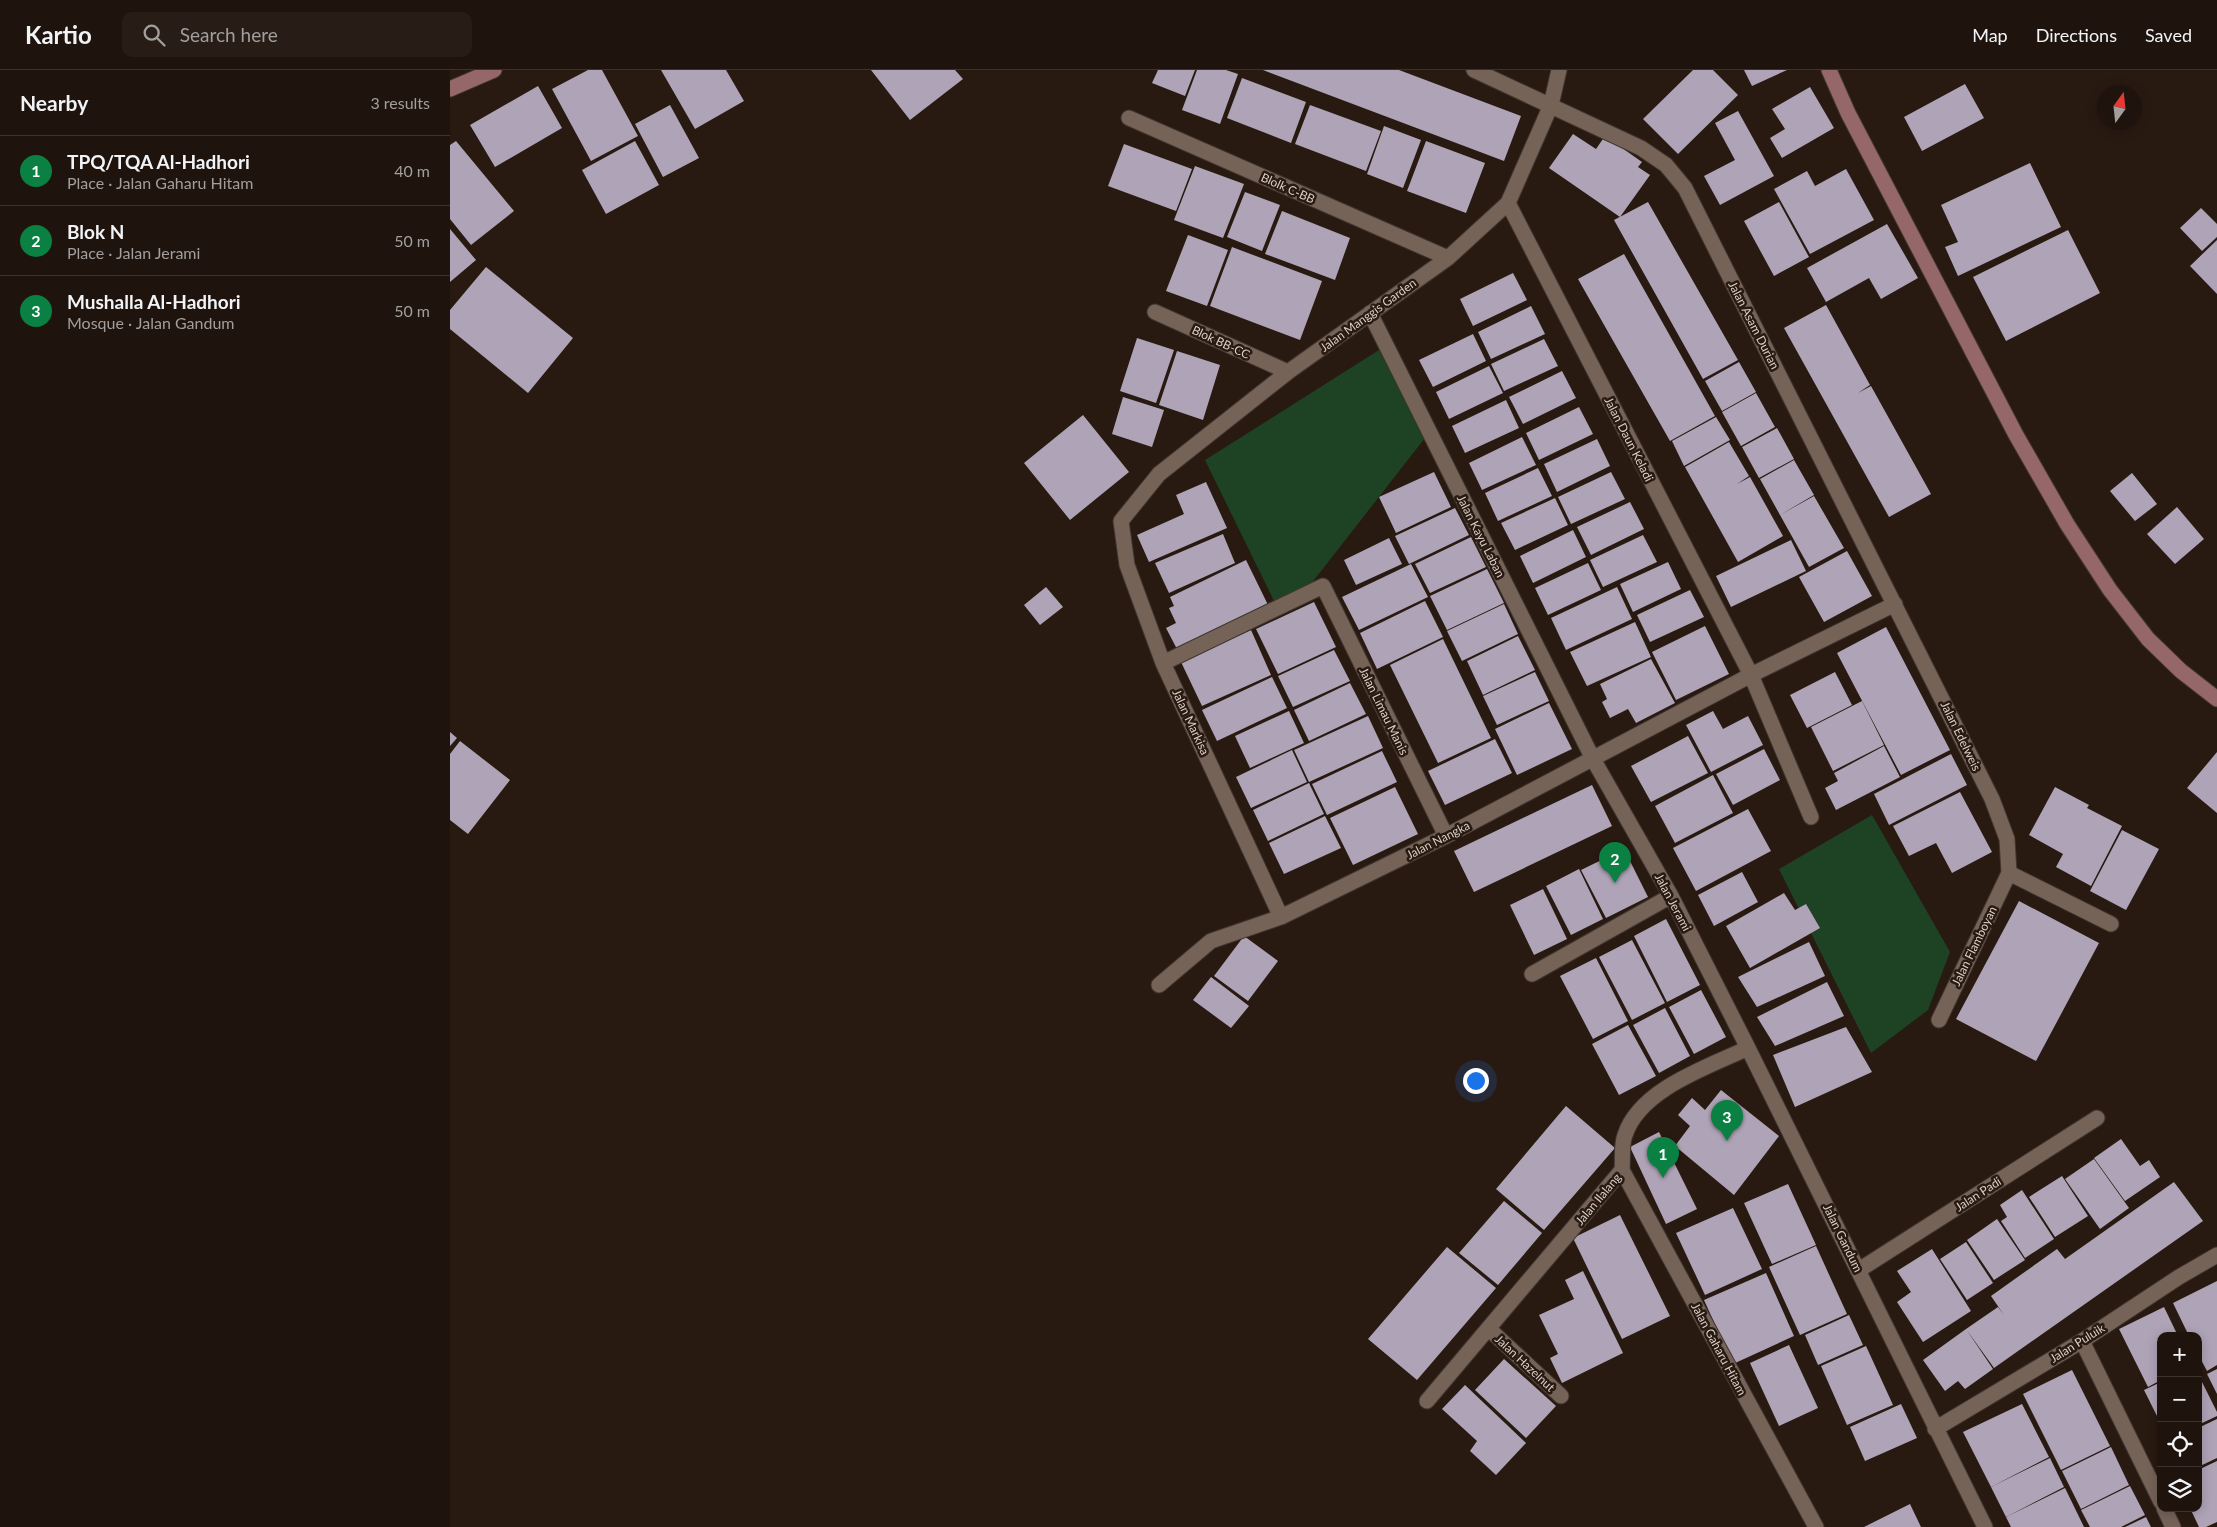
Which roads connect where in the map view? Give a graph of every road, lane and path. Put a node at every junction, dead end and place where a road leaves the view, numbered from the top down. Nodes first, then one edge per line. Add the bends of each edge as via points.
1 (494, 70) edge
2 (1474, 70) edge
3 (1559, 70) edge
4 (1830, 70) edge
5 (450, 89) edge
6 (1551, 105) junction
7 (1128, 118) dead end
8 (1508, 203) junction
9 (1448, 258) junction
10 (1155, 312) dead end
11 (1370, 312) junction
12 (1288, 372) junction
13 (1121, 521) joint
14 (1895, 604) junction
15 (1163, 663) junction
16 (1751, 675) junction
17 (2217, 699) edge
18 (1593, 759) junction
19 (1812, 817) dead end
20 (1446, 836) junction
21 (2009, 873) junction
22 (1671, 896) junction
23 (1281, 917) junction
24 (2111, 924) dead end
25 (1532, 974) dead end
26 (1159, 985) dead end
27 (1939, 1020) dead end
28 (1748, 1048) junction
29 (2097, 1118) dead end
30 (1622, 1170) junction
31 (2217, 1255) edge
32 (1859, 1270) junction
33 (1489, 1329) junction
34 (2082, 1341) junction
35 (1561, 1396) dead end
36 (1427, 1401) dead end
37 (1935, 1428) junction
38 (2157, 1494) edge
39 (2166, 1512) edge
40 (1816, 1527) edge
41 (1985, 1527) edge
42 (2173, 1527) edge

1 - 5 street
2 - 6 street, Jalan Asam Durian
3 - 6 street, Jalan Manggis Garden
4 - 17 street via 1848,113 2016,435 2067,524 2110,590 2148,639
6 - 8 street, Jalan Manggis Garden
6 - 14 street, Jalan Asam Durian via 1641,148 1666,165 1685,188
7 - 9 street, Blolk C-BB
8 - 9 street, Jalan Manggis Garden
8 - 16 street, Jalan Daun Keladi
9 - 11 street, Jalan Manggis Garden
10 - 12 street, Blok BB-CC
11 - 12 street, Jalan Manggis Garden
11 - 18 street, Jalan Kayu Laban
12 - 13 street, Jalan Manggis Garden via 1159,474
13 - 15 street, Jalan Markisa via 1127,565
14 - 16 street, Jalan Nangka
14 - 21 street, Jalan Edelweis via 1995,806 2007,839
15 - 20 street, Jalan Limau Manis via 1322,586
15 - 23 street, Jalan Markisa
16 - 18 street, Jalan Nangka
16 - 19 street, Jalan Daun Keladi
18 - 20 street, Jalan Nangka
18 - 22 street, Jalan Jerami
20 - 23 street, Jalan Nangka
21 - 24 street
21 - 27 street, Jalan Flamboyan
22 - 25 street
22 - 28 street, Jalan Jerami
23 - 26 street, Jalan Nangka via 1211,941
28 - 30 street, Jalan Ilalang via 1666,1087 1635,1115 1624,1136
28 - 32 street, Jalan Gandum
29 - 32 street, Jalan Padi
30 - 33 street, Jalan Ilalang
30 - 40 street, Jalan Gaharu Hitam
31 - 34 street, Jalan Puluik via 2179,1276
32 - 37 street, Jalan Gandum
33 - 35 street, Jalan Hazelnut
33 - 36 street, Jalan Ilalang
34 - 37 street, Jalan Puluik
34 - 38 street
37 - 41 street, Jalan Gandum
39 - 42 street

